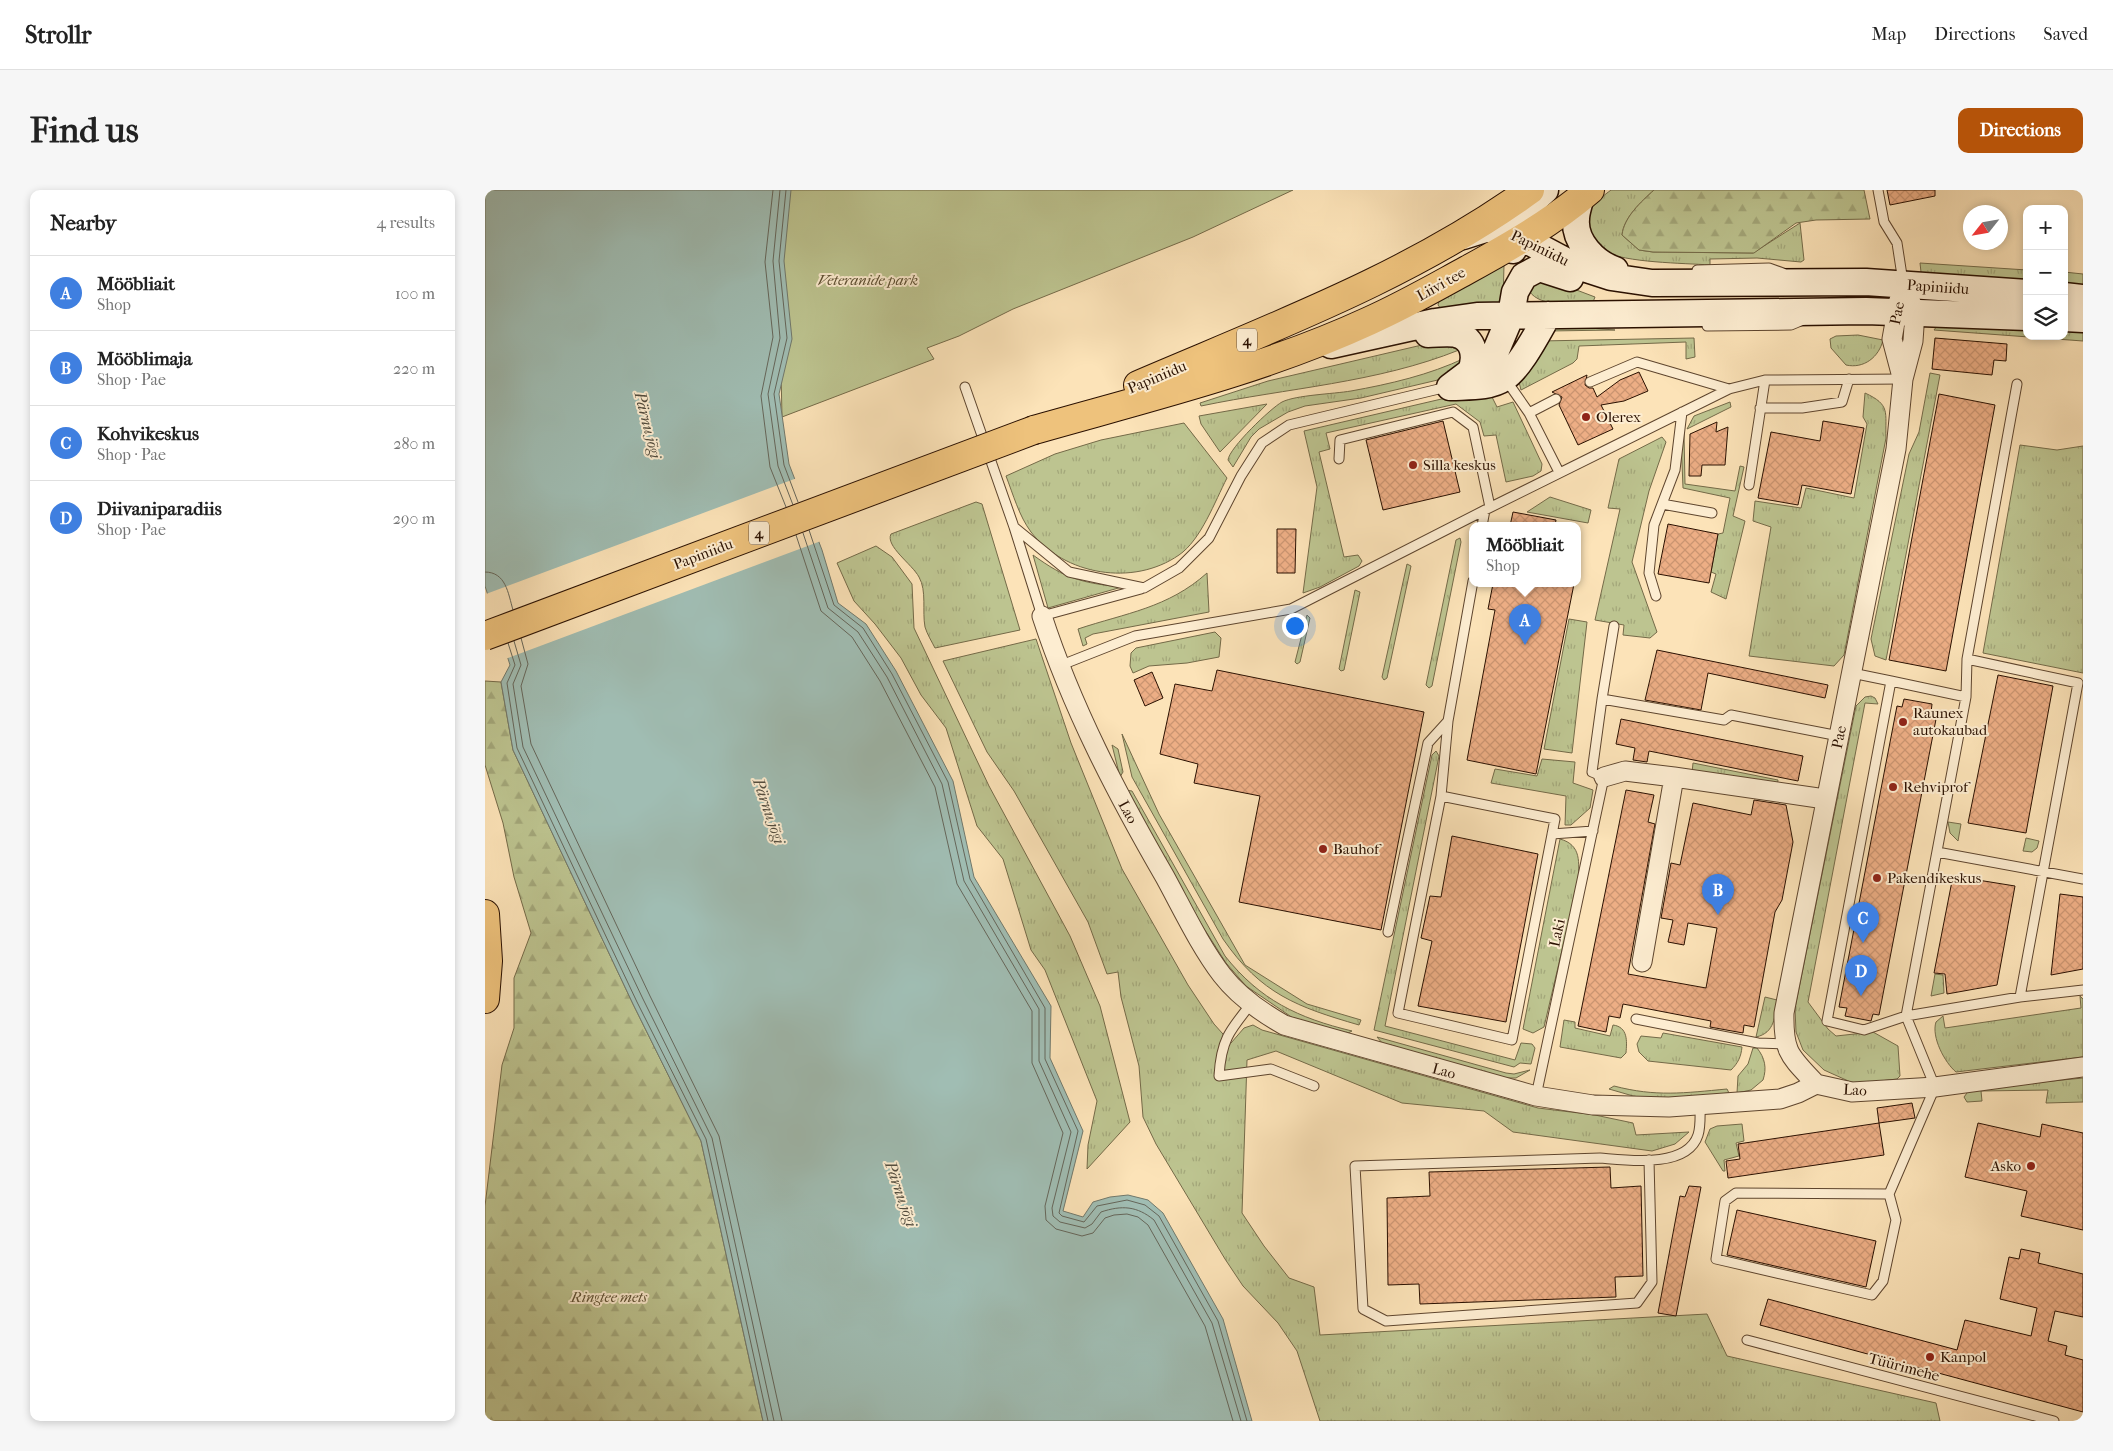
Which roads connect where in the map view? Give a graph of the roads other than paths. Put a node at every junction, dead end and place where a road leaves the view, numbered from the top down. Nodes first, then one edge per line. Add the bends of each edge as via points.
1 (1530, 190) edge
2 (1545, 190) edge
3 (1878, 190) edge
4 (1585, 194) edge
5 (1455, 238) junction
6 (1516, 239) junction
7 (1652, 282) junction
8 (1903, 284) junction
9 (2023, 293) edge
10 (2068, 296) edge
11 (2083, 298) edge
12 (1513, 304) junction
13 (1905, 312) junction
14 (1548, 315) junction
15 (2023, 316) edge
16 (2068, 318) edge
17 (2083, 318) edge
18 (1377, 335) junction
19 (1280, 356) junction
20 (1505, 378) junction
21 (1849, 379) junction
22 (1903, 379) junction
23 (1460, 380) junction
24 (1765, 380) junction
25 (1590, 382) dead end
26 (2017, 384) dead end
27 (965, 387) dead end
28 (1729, 389) junction
29 (1556, 399) dead end
30 (1760, 408) junction
31 (1682, 412) junction
32 (1529, 413) junction
33 (1034, 430) junction
34 (1339, 459) dead end
35 (1559, 472) junction
36 (1749, 485) dead end
37 (1662, 504) junction
38 (1487, 508) junction
39 (1712, 513) dead end
40 (1483, 522) edge
41 (1013, 527) junction
42 (1472, 587) edge
43 (1144, 588) junction
44 (1656, 596) dead end
45 (1042, 616) junction
46 (1614, 626) dead end
47 (485, 636) edge
48 (1967, 659) junction
49 (1059, 666) junction
50 (1852, 673) junction
51 (1891, 681) junction
52 (2081, 683) edge
53 (1966, 697) junction
54 (1602, 699) junction
55 (1448, 721) junction
56 (1839, 736) junction
57 (1604, 777) junction
58 (1674, 777) junction
59 (1441, 796) junction
60 (1825, 799) junction
61 (1593, 831) junction
62 (1552, 834) junction
63 (1937, 852) junction
64 (2044, 872) junction
65 (2083, 880) edge
66 (485, 914) edge
67 (1388, 932) dead end
68 (1642, 962) dead end
69 (2083, 990) edge
70 (2020, 997) junction
71 (485, 999) edge
72 (1251, 1004) junction
73 (1907, 1016) junction
74 (1636, 1019) dead end
75 (1786, 1044) junction
76 (2083, 1067) edge
77 (1816, 1084) junction
78 (1314, 1086) dead end
79 (1935, 1087) junction
80 (1536, 1096) junction
81 (1700, 1104) junction
82 (1649, 1160) junction
83 (1889, 1194) junction
84 (1747, 1340) dead end
85 (2054, 1421) edge

1 - 5 main road, 4
2 - 6 main road via 1517,219
3 - 8 lane via 1883,222 1897,243
4 - 6 main road, Liivi tee / 4
4 - 7 main road via 1576,219 1577,230 1591,255 1605,267
5 - 6 main road, Papiniidu via 1485,229 1499,229
5 - 33 main road, Papiniidu / 4 via 1316,310
6 - 7 main road, Papiniidu via 1571,264 1611,277
6 - 12 main road
6 - 19 main road, Liivi tee / 4 via 1414,300 1368,322
7 - 8 main road, Papiniidu
7 - 12 main road via 1592,287 1539,268 1524,276
8 - 9 main road, Papiniidu
8 - 13 street, Pae
10 - 11 main road
12 - 14 main road, Papiniidu
12 - 18 main road, Papiniidu via 1477,316
12 - 23 main road via 1495,352
13 - 14 main road, Papiniidu
13 - 15 main road, Papiniidu
13 - 22 street, Pae via 1892,338
14 - 20 main road via 1526,354
16 - 17 main road
18 - 19 main road, Papiniidu
18 - 23 main road via 1457,334 1467,339 1473,347 1475,363
19 - 33 main road, Papiniidu / 4
20 - 23 main road via 1487,384
20 - 32 lane
21 - 22 lane
21 - 24 lane
21 - 30 lane via 1841,402 1802,408
22 - 50 street, Pae via 1896,449
23 - 43 lane via 1289,425 1262,443 1209,538 1179,568
24 - 28 lane
24 - 30 lane
25 - 28 lane via 1637,362
26 - 48 lane
27 - 41 lane
28 - 31 lane
29 - 32 lane
30 - 36 lane
31 - 35 lane
31 - 37 lane via 1675,470
32 - 35 lane
33 - 47 main road, Papiniidu / 4, bridge
34 - 38 lane via 1340,440 1453,412 1473,427
35 - 38 lane
37 - 39 lane
37 - 44 lane via 1654,525 1649,573
38 - 40 lane
38 - 49 lane via 1291,609 1135,636
41 - 43 lane via 1069,572
41 - 45 lane
42 - 55 lane
43 - 45 lane
45 - 49 street, Lao
46 - 54 lane
48 - 52 lane
48 - 53 lane
49 - 72 street, Lao via 1122,802 1194,929 1223,976
50 - 51 lane
50 - 56 street, Pae
51 - 53 lane
51 - 73 lane via 1827,1021 1864,1030
52 - 64 lane
53 - 63 lane
54 - 56 lane via 1723,720 1731,714
54 - 57 lane via 1592,772
55 - 59 lane
55 - 67 lane via 1428,743
56 - 60 street, Pae
57 - 58 street via 1625,771
57 - 61 lane, Laki
58 - 60 street
58 - 68 street
59 - 62 lane via 1555,819
59 - 62 lane via 1397,1012 1512,1040
60 - 75 street, Pae via 1784,1013
61 - 62 lane
61 - 80 lane, Laki
63 - 64 lane
63 - 73 lane
64 - 65 lane
64 - 70 lane
66 - 71 main road via 488,961
69 - 70 lane
70 - 73 lane
72 - 78 lane via 1230,1029 1221,1053 1219,1076 1271,1068
72 - 80 street, Lao via 1284,1025
73 - 79 lane
74 - 75 lane via 1758,1043
75 - 77 street, Pae via 1789,1054
76 - 79 street, Lao
77 - 79 street, Lao via 1852,1092
77 - 81 street, Lao via 1780,1099
79 - 83 lane
80 - 81 street, Lao via 1621,1107
81 - 82 lane via 1698,1135 1693,1145 1676,1157
82 - 82 lane via 1600,1158 1355,1166 1363,1309 1386,1321 1637,1303 1652,1282
83 - 83 lane via 1736,1193 1725,1201 1716,1259 1871,1296 1883,1280 1896,1220
84 - 85 lane, Tüürimehe

